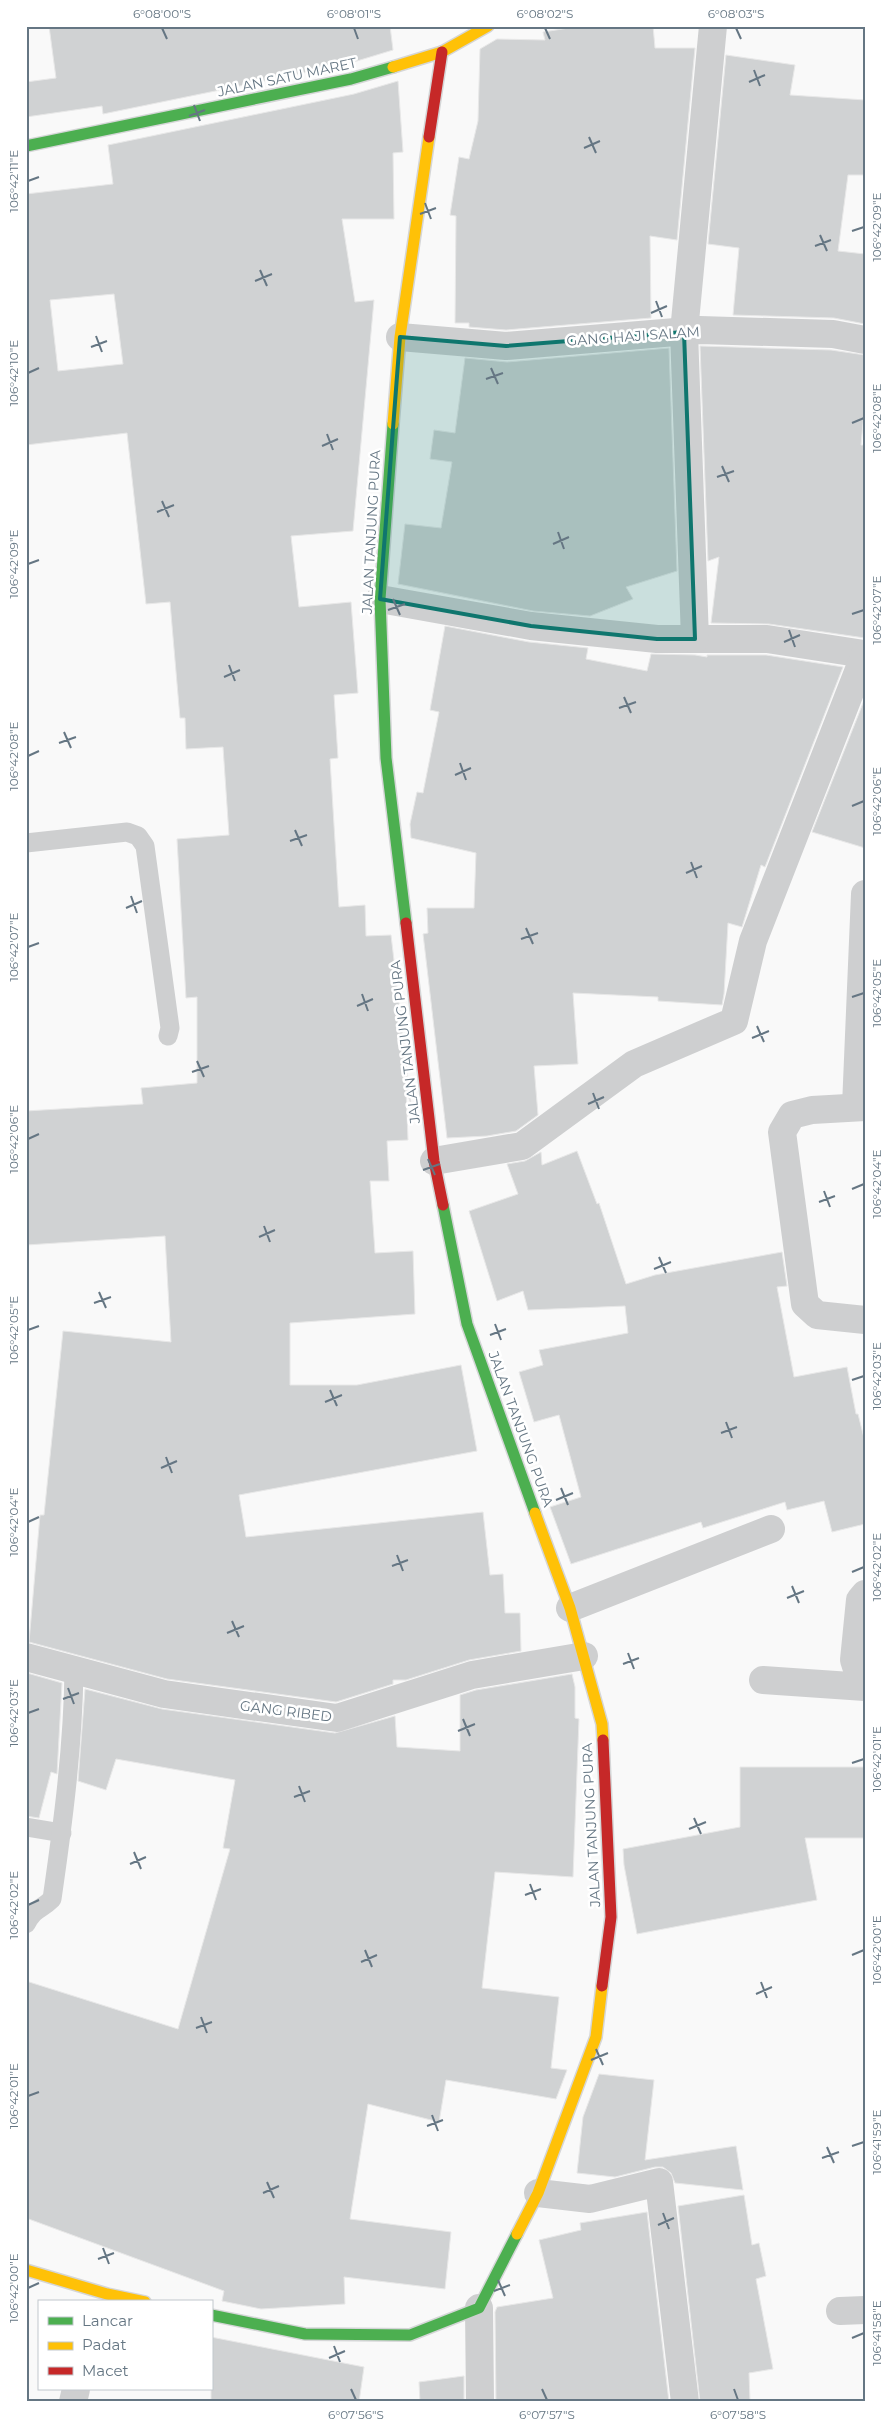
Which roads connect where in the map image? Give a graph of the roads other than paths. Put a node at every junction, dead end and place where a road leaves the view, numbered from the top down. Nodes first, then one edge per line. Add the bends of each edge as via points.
1 (488, 26) edge
2 (713, 26) edge
3 (442, 52) junction
4 (26, 146) edge
5 (684, 332) junction
6 (400, 337) junction
7 (865, 340) edge
8 (380, 599) junction
9 (695, 639) junction
10 (865, 654) edge
11 (26, 843) edge
12 (865, 894) edge
13 (168, 1036) dead end
14 (861, 1107) edge
15 (434, 1161) junction
16 (865, 1320) edge
17 (771, 1529) dead end
18 (865, 1594) edge
19 (570, 1608) junction
20 (584, 1656) junction
21 (26, 1657) edge
22 (74, 1670) junction
23 (763, 1680) dead end
24 (863, 1686) edge
25 (26, 1827) edge
26 (62, 1833) junction
27 (26, 1924) edge
28 (538, 2193) junction
29 (26, 2270) edge
30 (106, 2298) edge
31 (126, 2300) edge
32 (480, 2308) junction
33 (212, 2315) edge
34 (480, 2402) edge
35 (685, 2402) edge

1 - 3 street, JALAN SATU MARET
2 - 5 street
3 - 4 street, JALAN SATU MARET via 351,79
3 - 6 street, JALAN TANJUNG PURA
5 - 6 street, GANG HAJI SALAM via 506,346
5 - 7 street, GANG HAJI SALAM via 833,334
5 - 9 street
6 - 8 street, JALAN TANJUNG PURA
8 - 9 street via 531,626 657,640
8 - 15 street, JALAN TANJUNG PURA via 386,758
9 - 10 street via 767,639
10 - 15 street via 754,940 734,1021 634,1064 522,1146
11 - 13 lane via 127,832 138,836 145,846 170,1028
12 - 14 street
14 - 16 street via 812,1110 792,1115 782,1132 804,1304 817,1315
15 - 19 street, JALAN TANJUNG PURA via 467,1324
17 - 19 street
18 - 24 street via 860,1600 854,1660
19 - 20 street, JALAN TANJUNG PURA
20 - 22 street, GANG RIBED via 472,1675 337,1718 164,1694
20 - 28 street, JALAN TANJUNG PURA via 602,1724 611,1917 596,2037
21 - 22 street, GANG RIBED
22 - 26 lane via 74,1709
23 - 24 street
25 - 26 lane
26 - 27 lane via 52,1899 45,1907 32,1912
28 - 32 street, JALAN TANJUNG PURA
28 - 35 street via 590,2199 659,2182
29 - 30 street
30 - 31 street
32 - 33 street via 410,2335 306,2334
32 - 34 street

